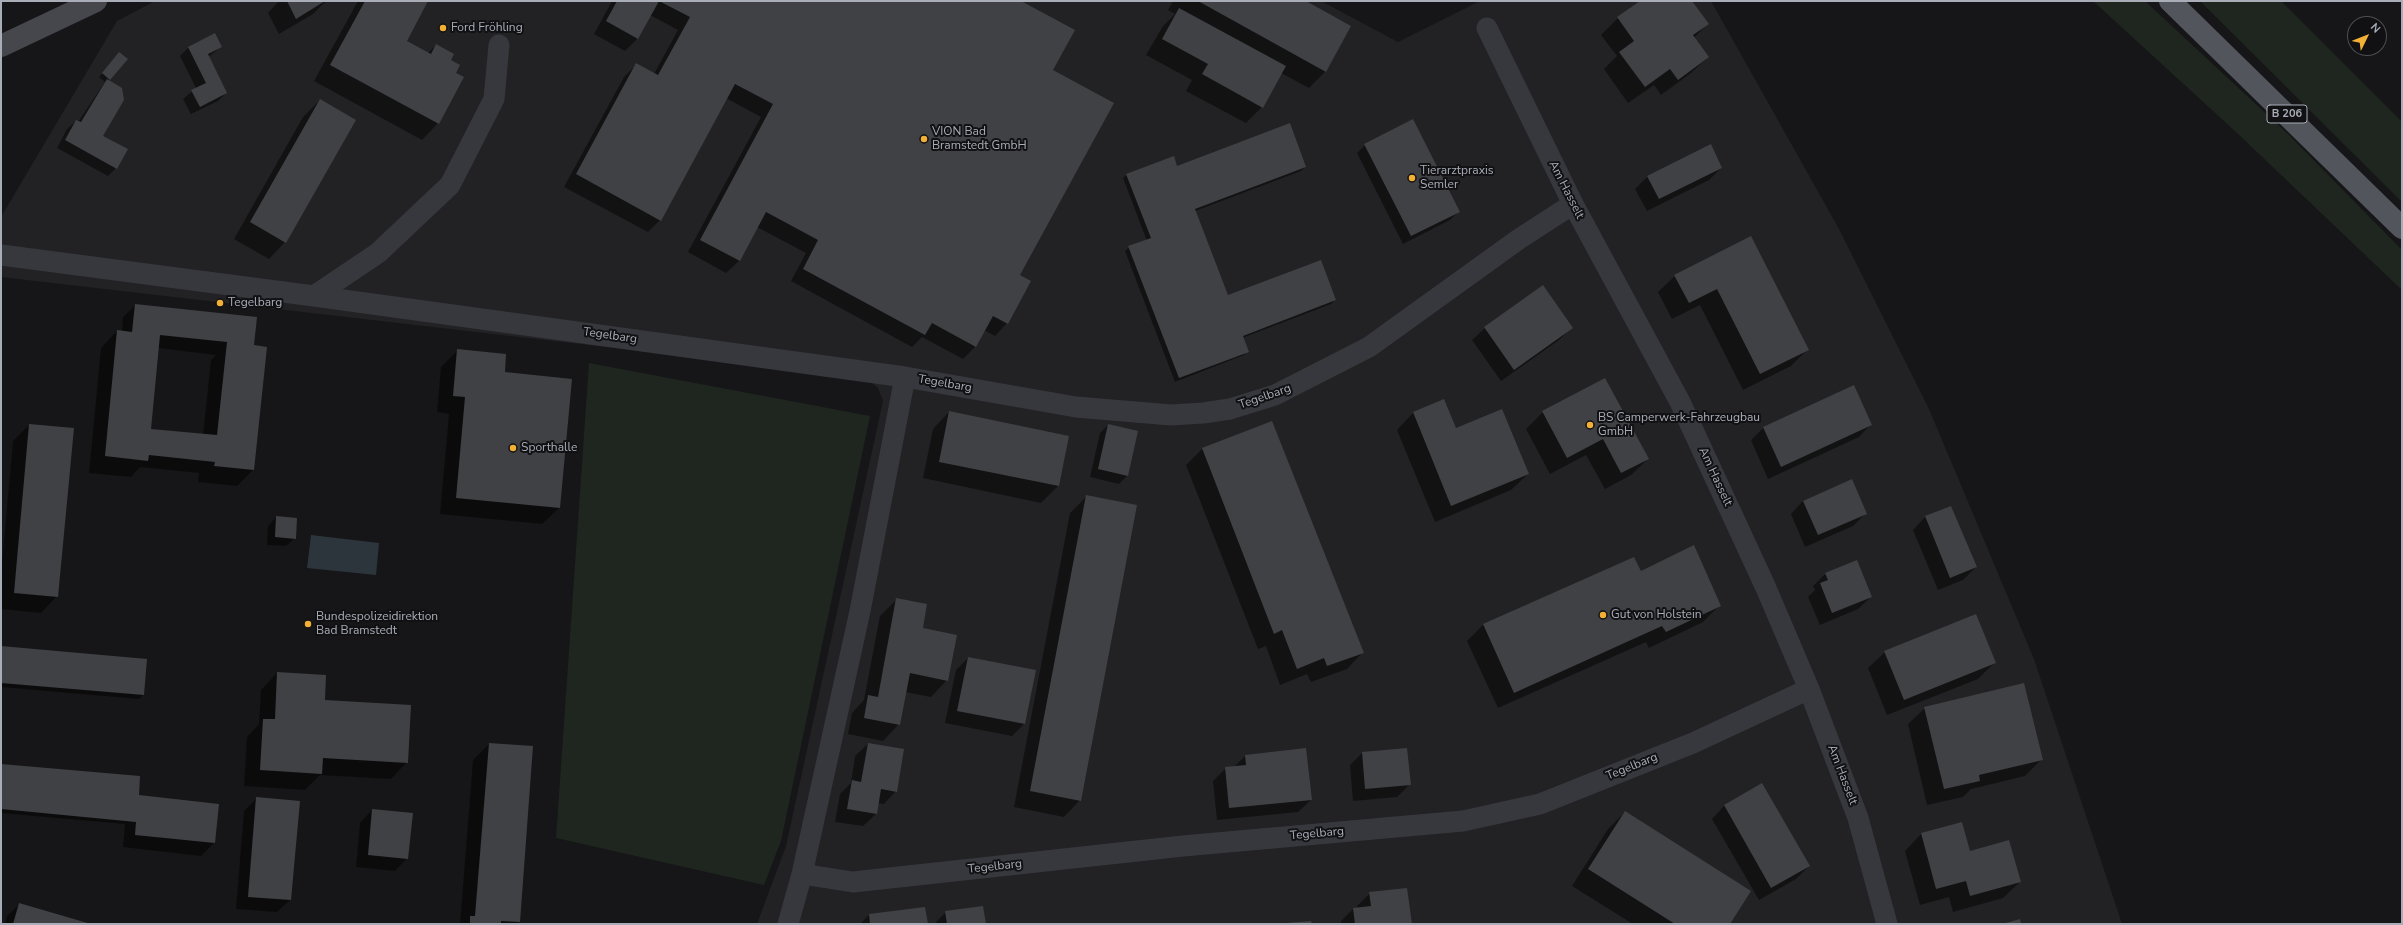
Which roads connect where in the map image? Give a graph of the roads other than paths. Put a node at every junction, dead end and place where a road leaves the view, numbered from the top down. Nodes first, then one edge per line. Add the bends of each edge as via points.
1 (96, 1) edge
2 (2170, 1) edge
3 (1487, 28) dead end
4 (499, 45) dead end
5 (1, 46) edge
6 (1573, 204) junction
7 (2402, 228) edge
8 (1, 254) edge
9 (314, 296) junction
10 (906, 377) junction
11 (1809, 689) junction
12 (802, 874) junction
13 (788, 924) edge
14 (1886, 924) edge

1 - 5 street
2 - 7 main road, B 206
3 - 6 street, Am Hasselt
4 - 9 street via 494,99 450,185 378,253
6 - 10 street, Tegelbarg via 1369,347 1276,395 1230,409 1171,414 1076,407
6 - 11 street, Am Hasselt via 1680,402 1766,588
8 - 9 street, Tegelbarg
9 - 10 street, Tegelbarg
10 - 12 street, Tegelbarg via 860,611
11 - 12 street, Tegelbarg via 1692,743 1540,804 1463,821 1183,846 854,882
11 - 14 street, Am Hasselt via 1858,818
12 - 13 street, Tegelbarg

